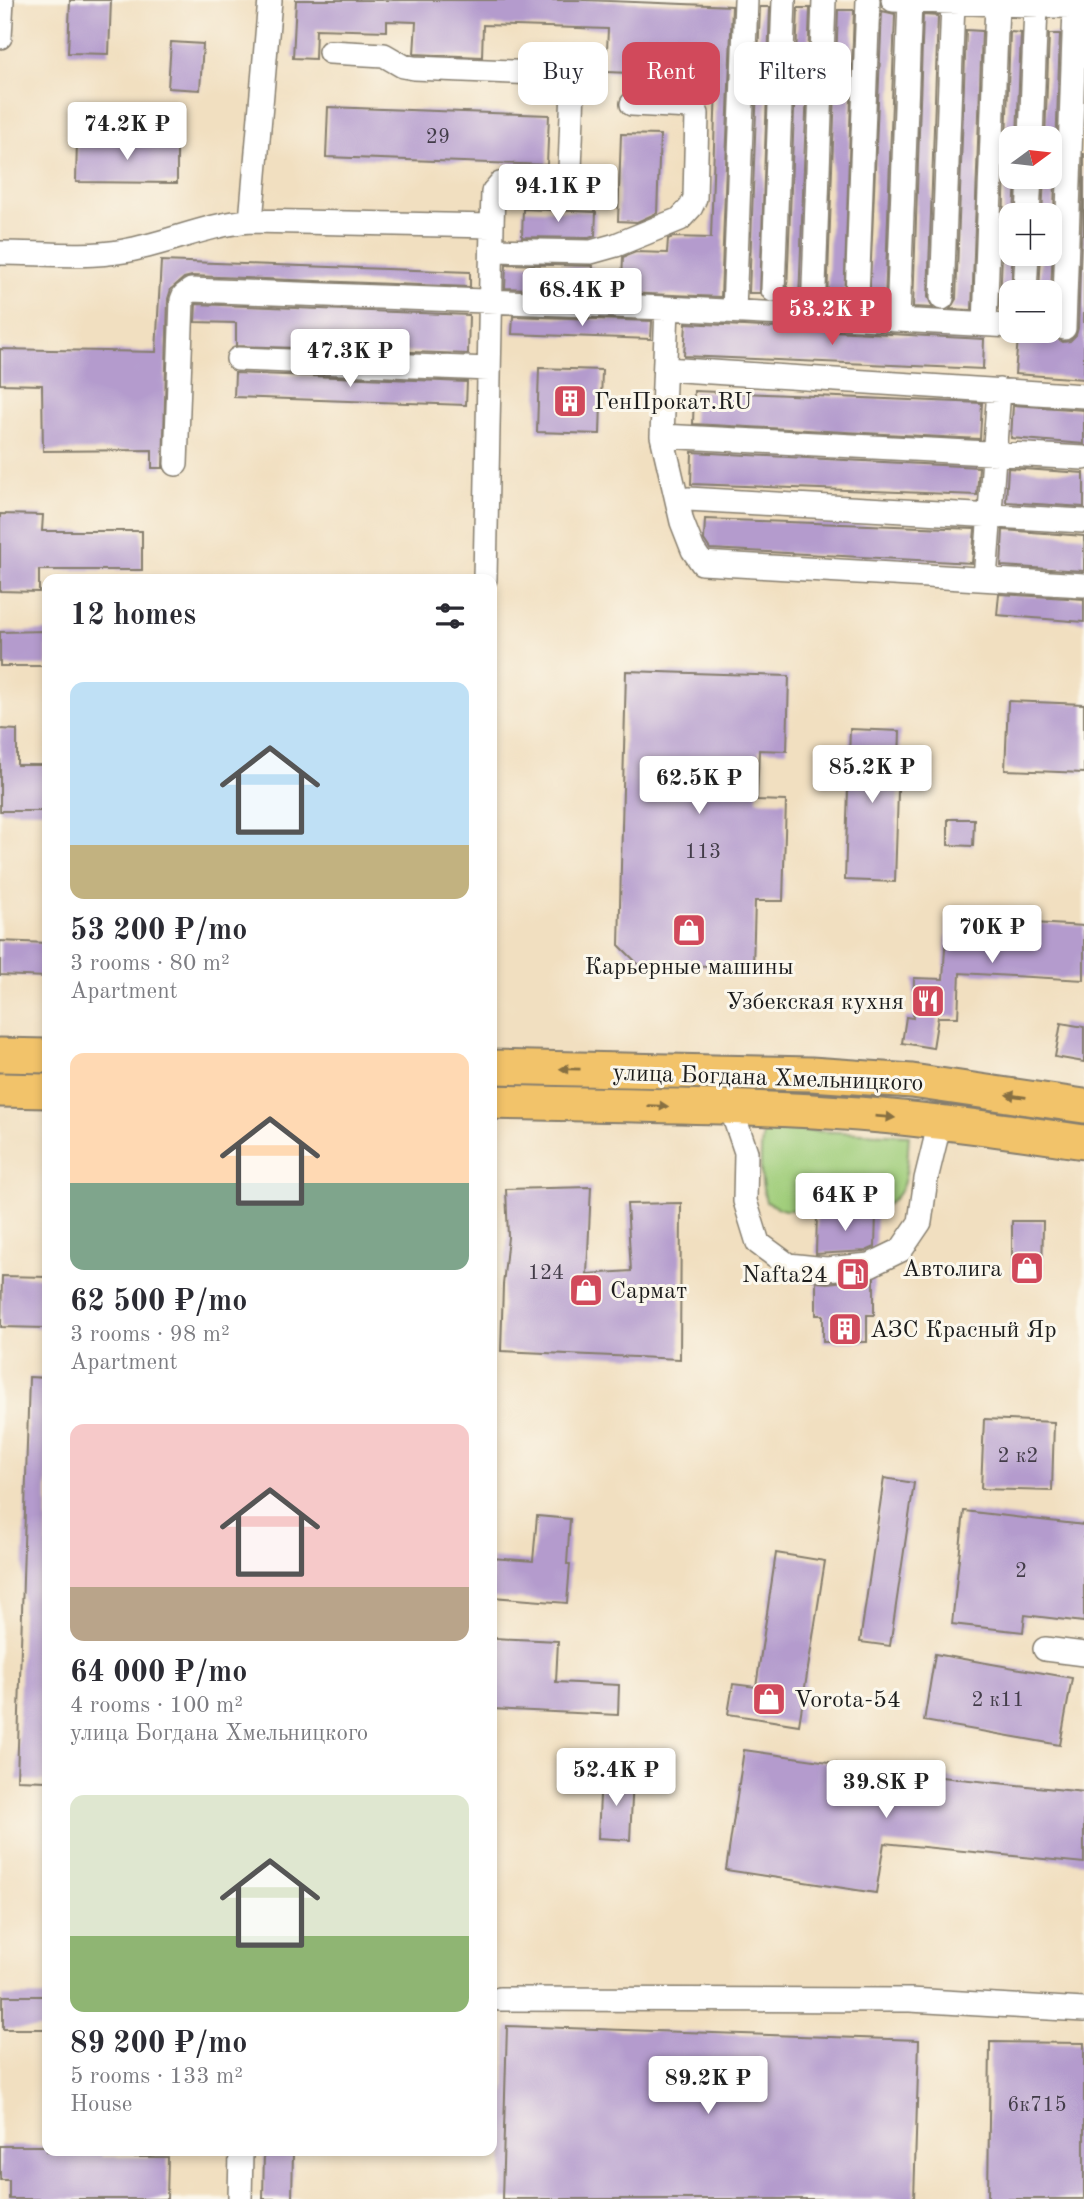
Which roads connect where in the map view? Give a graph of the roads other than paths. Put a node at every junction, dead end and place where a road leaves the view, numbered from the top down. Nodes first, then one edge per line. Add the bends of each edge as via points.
1 (2, 0) edge
2 (270, 0) edge
3 (746, 0) edge
4 (784, 0) edge
5 (824, 0) edge
6 (868, 0) edge
7 (893, 0) edge
8 (910, 1) edge
9 (953, 2) junction
10 (997, 4) junction
11 (1036, 6) junction
12 (1080, 7) edge
13 (0, 37) edge
14 (330, 52) dead end
15 (651, 105) edge
16 (1031, 126) edge
17 (251, 221) junction
18 (492, 226) junction
19 (492, 250) junction
20 (0, 253) edge
21 (773, 290) dead end
22 (857, 298) dead end
23 (942, 298) dead end
24 (491, 301) junction
25 (667, 308) junction
26 (734, 311) junction
27 (813, 315) junction
28 (898, 320) junction
29 (985, 324) junction
30 (999, 325) edge
31 (1066, 329) edge
32 (238, 359) dead end
33 (489, 369) junction
34 (665, 369) junction
35 (999, 390) junction
36 (1084, 396) edge
37 (663, 436) junction
38 (995, 453) junction
39 (1084, 458) edge
40 (176, 464) dead end
41 (688, 499) dead end
42 (990, 516) junction
43 (1084, 522) edge
44 (485, 574) edge
45 (985, 579) junction
46 (1084, 585) edge
47 (0, 1055) edge
48 (42, 1056) edge
49 (497, 1068) edge
50 (811, 1074) junction
51 (0, 1090) edge
52 (42, 1091) edge
53 (497, 1102) edge
54 (1084, 1106) edge
55 (731, 1108) junction
56 (812, 1112) junction
57 (940, 1122) junction
58 (1084, 1142) edge
59 (1045, 1649) dead end
60 (1084, 1654) edge
61 (500, 1998) dead end
62 (1084, 2010) edge
63 (241, 2156) edge
64 (240, 2199) edge

1 - 13 street
2 - 17 street
3 - 26 street
4 - 21 street
5 - 27 street
6 - 22 street
7 - 8 street
8 - 9 street
8 - 28 street
9 - 10 street
9 - 23 street
10 - 11 street
10 - 29 street
11 - 12 street
11 - 16 street
12 - 31 street
14 - 18 street via 384,55 414,68 567,76 573,87 568,176 556,183 500,184 493,192
15 - 19 street via 690,107 697,114 695,198 687,214 591,252
17 - 18 street
17 - 20 street via 117,252
18 - 19 street
19 - 24 street
24 - 25 street
24 - 33 street
24 - 40 street via 187,292 182,300
25 - 26 street
25 - 34 street
26 - 27 street
27 - 28 street
28 - 29 street
29 - 30 street
32 - 33 street
33 - 44 street
34 - 35 street
34 - 37 street
35 - 36 street
35 - 38 street
37 - 38 street
37 - 45 street via 682,522 702,563
38 - 39 street
38 - 42 street
41 - 42 street
42 - 43 street
42 - 45 street
45 - 46 street
47 - 48 highway
50 -> 49 highway, улица Богдана Хмельницкого
54 -> 50 highway, улица Богдана Хмельницкого via 912,1081
50 - 56 highway
51 - 52 highway
53 -> 55 highway, улица Богдана Хмельницкого
55 - 56 highway, улица Богдана Хмельницкого
55 - 57 street via 746,1152 745,1201 758,1243 788,1265 826,1269 870,1265 901,1250 920,1222
56 -> 57 highway, улица Богдана Хмельницкого
57 - 58 highway, улица Богдана Хмельницкого
59 - 60 street
61 - 62 street via 910,2000
63 - 64 street

